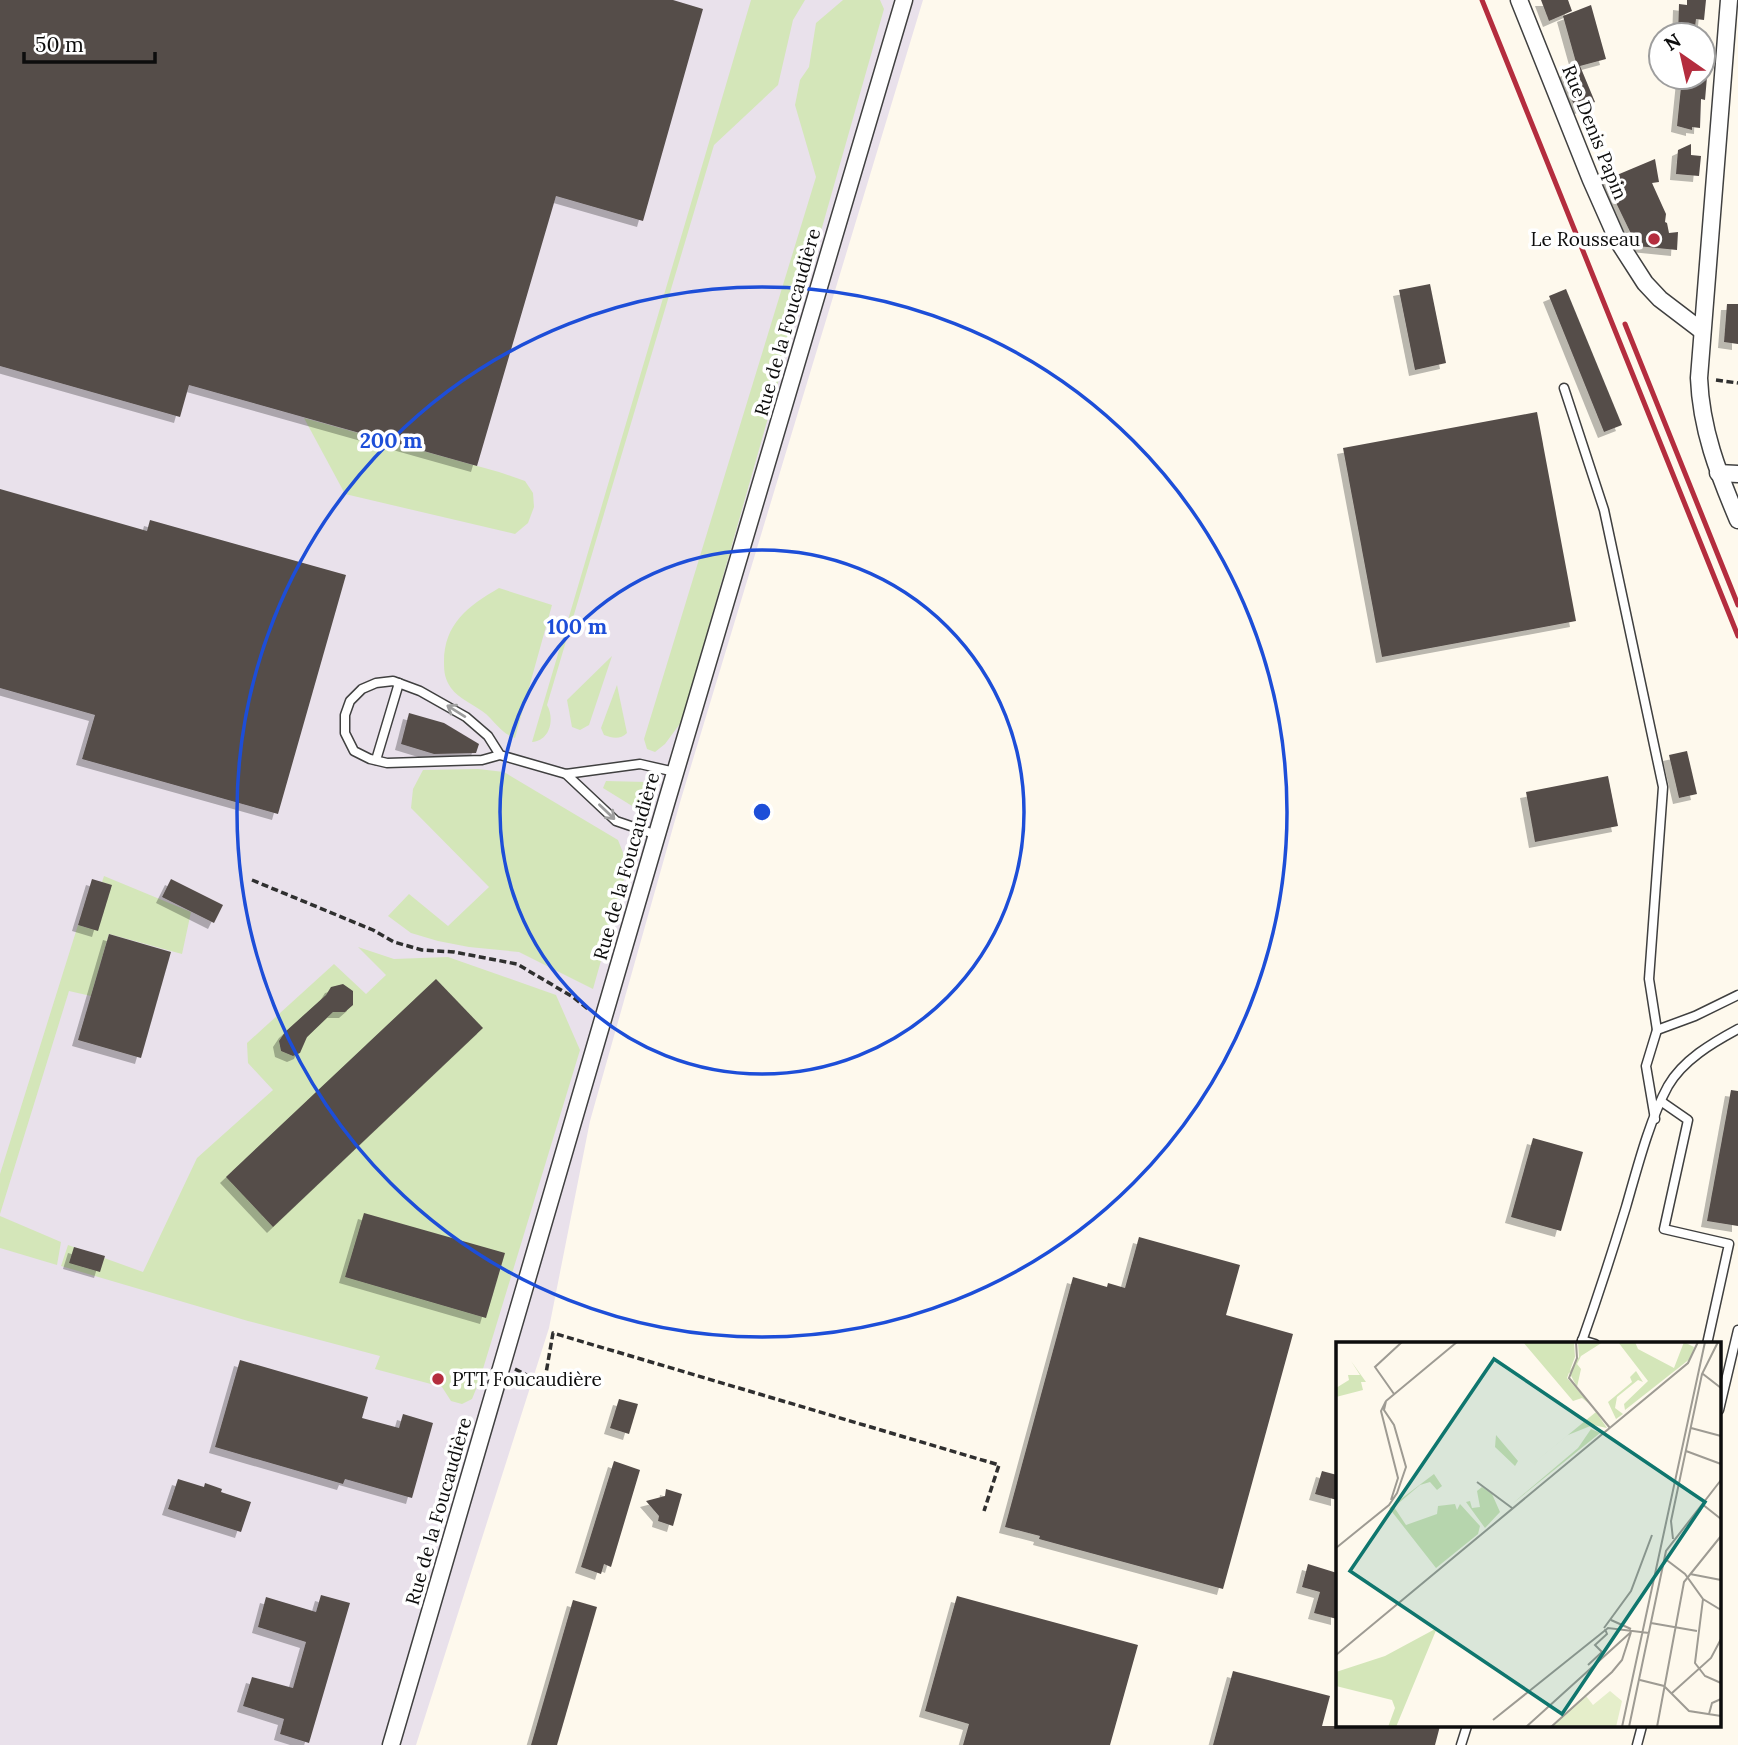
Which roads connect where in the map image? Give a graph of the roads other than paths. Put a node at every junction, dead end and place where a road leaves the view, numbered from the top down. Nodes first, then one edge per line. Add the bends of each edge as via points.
1 (904, 0) edge
2 (1519, 0) edge
3 (1729, 0) edge
4 (1733, 25) edge
5 (1702, 331) junction
6 (1564, 388) dead end
7 (1718, 473) junction
8 (1738, 474) edge
9 (1738, 520) edge
10 (399, 683) junction
11 (500, 755) junction
12 (376, 760) junction
13 (675, 772) junction
14 (566, 774) junction
15 (657, 835) junction
16 (1738, 995) edge
17 (1738, 1029) edge
18 (1657, 1030) junction
19 (1662, 1102) junction
20 (1655, 1119) junction
21 (1738, 1330) edge
22 (1582, 1342) edge
23 (1707, 1342) edge
24 (1723, 1374) edge
25 (1720, 1401) edge
26 (1465, 1728) edge
27 (1641, 1728) edge
28 (391, 1745) edge
29 (1461, 1745) edge
30 (1637, 1745) edge

1 - 13 street, Rue de la Foucaudière
2 - 5 street, Rue Denis Papin via 1618,241 1645,283
3 - 4 street
4 - 5 street
5 - 7 street via 1700,404
6 - 18 lane via 1604,510 1662,787 1649,979
7 - 8 street
7 - 9 street
11 -> 10 lane via 488,736 466,717
10 - 12 lane
10 - 12 lane via 376,683 362,690 350,701 345,715 345,733 354,751
11 - 12 lane via 482,760
11 - 14 lane
13 - 14 lane via 640,764
13 - 15 street, Rue de la Foucaudière
14 -> 15 lane via 615,821
15 - 28 street, Rue de la Foucaudière
16 - 18 lane
17 - 19 lane via 1692,1059 1669,1085
18 - 20 lane via 1646,1066
19 - 20 lane
19 - 23 lane via 1688,1120 1664,1229 1729,1244
20 - 22 lane
21 - 24 lane
24 - 25 lane
26 - 29 lane
27 - 30 lane

